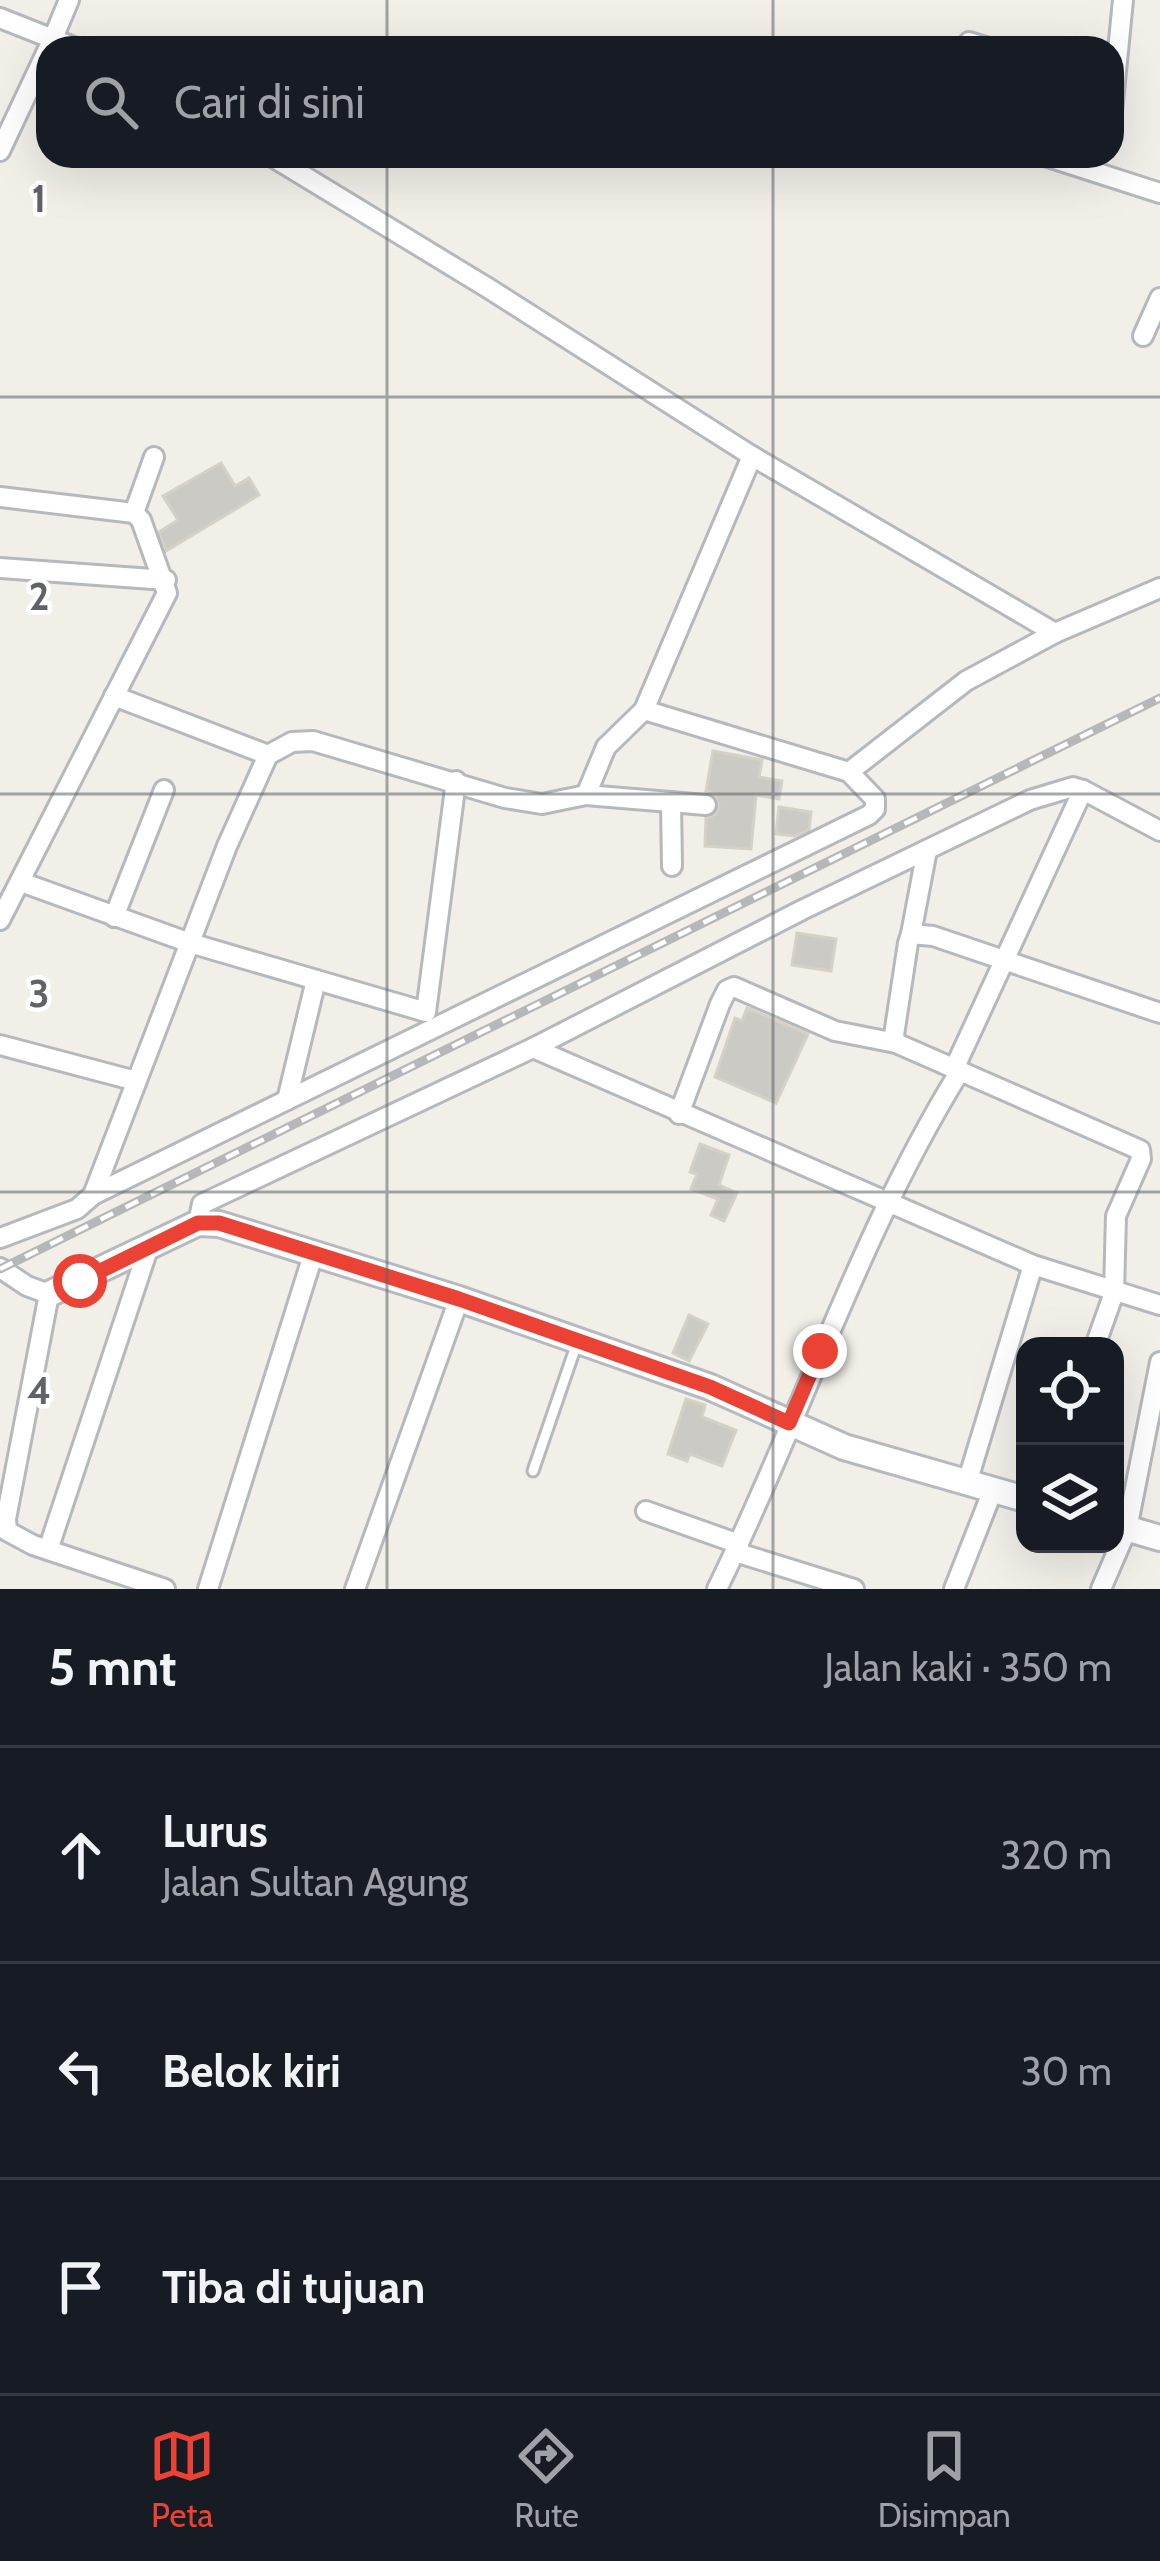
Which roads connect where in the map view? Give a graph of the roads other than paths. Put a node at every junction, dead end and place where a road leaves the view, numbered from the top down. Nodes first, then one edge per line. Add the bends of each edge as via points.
1 (69, 0) edge
2 (1123, 0) edge
3 (0, 18) edge
4 (54, 36) edge
5 (1119, 36) edge
6 (36, 37) edge
7 (36, 75) edge
8 (0, 151) edge
9 (291, 168) edge
10 (1108, 168) edge
11 (1160, 193) edge
12 (1160, 298) edge
13 (1143, 336) dead end
14 (752, 456) junction
15 (154, 457) dead end
16 (0, 497) edge
17 (134, 513) junction
18 (0, 568) edge
19 (166, 580) junction
20 (1160, 588) edge
21 (1054, 633) junction
22 (114, 696) junction
23 (644, 710) junction
24 (268, 755) junction
25 (849, 772) junction
26 (456, 782) junction
27 (164, 790) dead end
28 (1083, 790) junction
29 (586, 796) junction
30 (671, 802) junction
31 (706, 805) dead end
32 (1160, 831) edge
33 (927, 850) junction
34 (673, 866) dead end
35 (21, 882) junction
36 (114, 916) junction
37 (0, 920) edge
38 (910, 934) junction
39 (190, 943) junction
40 (1003, 960) junction
41 (316, 980) junction
42 (426, 1012) junction
43 (1160, 1013) edge
44 (449, 1019) junction
45 (896, 1043) junction
46 (0, 1045) edge
47 (533, 1048) junction
48 (957, 1070) junction
49 (136, 1081) junction
50 (287, 1100) junction
51 (679, 1114) junction
52 (93, 1195) junction
53 (890, 1203) junction
54 (198, 1223) junction
55 (0, 1238) edge
56 (149, 1246) junction
57 (314, 1252) junction
58 (1033, 1265) junction
59 (0, 1268) edge
60 (1114, 1293) junction
61 (49, 1294) junction
62 (459, 1299) junction
63 (1160, 1305) edge
64 (1098, 1337) edge
65 (577, 1343) junction
66 (1160, 1362) edge
67 (789, 1423) junction
68 (532, 1471) dead end
69 (968, 1483) junction
70 (993, 1490) junction
71 (1016, 1496) edge
72 (646, 1511) dead end
73 (1124, 1514) edge
74 (1124, 1528) edge
75 (1160, 1538) edge
76 (737, 1548) junction
77 (48, 1550) junction
78 (1113, 1553) edge
79 (165, 1589) edge
80 (208, 1589) edge
81 (355, 1589) edge
82 (717, 1589) edge
83 (854, 1589) edge
84 (954, 1589) edge
85 (1101, 1589) edge

1 - 4 street
2 - 5 street
3 - 6 street
7 - 8 street
9 - 14 street
10 - 11 street
12 - 13 street
14 - 21 street
14 - 23 street
15 - 17 street
16 - 17 street
17 - 19 street
18 - 19 street
19 - 22 street via 166,598
20 - 21 street
21 - 25 street via 967,681
22 - 24 street
22 - 35 street
23 - 25 street
23 - 29 street via 606,747
24 - 26 street via 313,741
24 - 39 street
25 - 44 street via 875,800 869,815
26 - 29 street via 542,804
26 - 42 street
27 - 36 street
28 - 32 street
28 - 33 street via 1030,800
28 - 40 street
29 - 30 street
30 - 31 street
30 - 34 street
33 - 38 street
33 - 47 street
35 - 36 street
35 - 37 street
36 - 39 street
38 - 40 street
38 - 45 street
39 - 41 street
39 - 49 street
40 - 43 street
40 - 48 street
41 - 42 street
41 - 50 street
42 - 44 street
44 - 50 street
45 - 48 street
45 - 51 street via 835,1031 734,987 720,1004
46 - 49 street
47 - 51 street
47 - 54 street via 202,1204
48 - 53 street
48 - 60 street via 1139,1150 1115,1222
49 - 52 street
50 - 52 street
51 - 53 street
52 - 55 street
53 - 58 street
53 - 67 street
54 - 56 street
54 - 57 street
56 - 61 street
56 - 77 street
57 - 62 street
57 - 80 street
58 - 60 street
58 - 69 street
59 - 61 street
60 - 63 street
60 - 64 street
61 - 77 street via 6,1519 16,1538
62 - 65 street
62 - 81 street
65 - 67 street
65 - 68 lane
66 - 73 street
67 - 69 street
67 - 76 street
69 - 70 street
70 - 71 street
70 - 84 street
72 - 76 street
74 - 75 street
76 - 82 street
76 - 83 street
77 - 79 street
78 - 85 street

